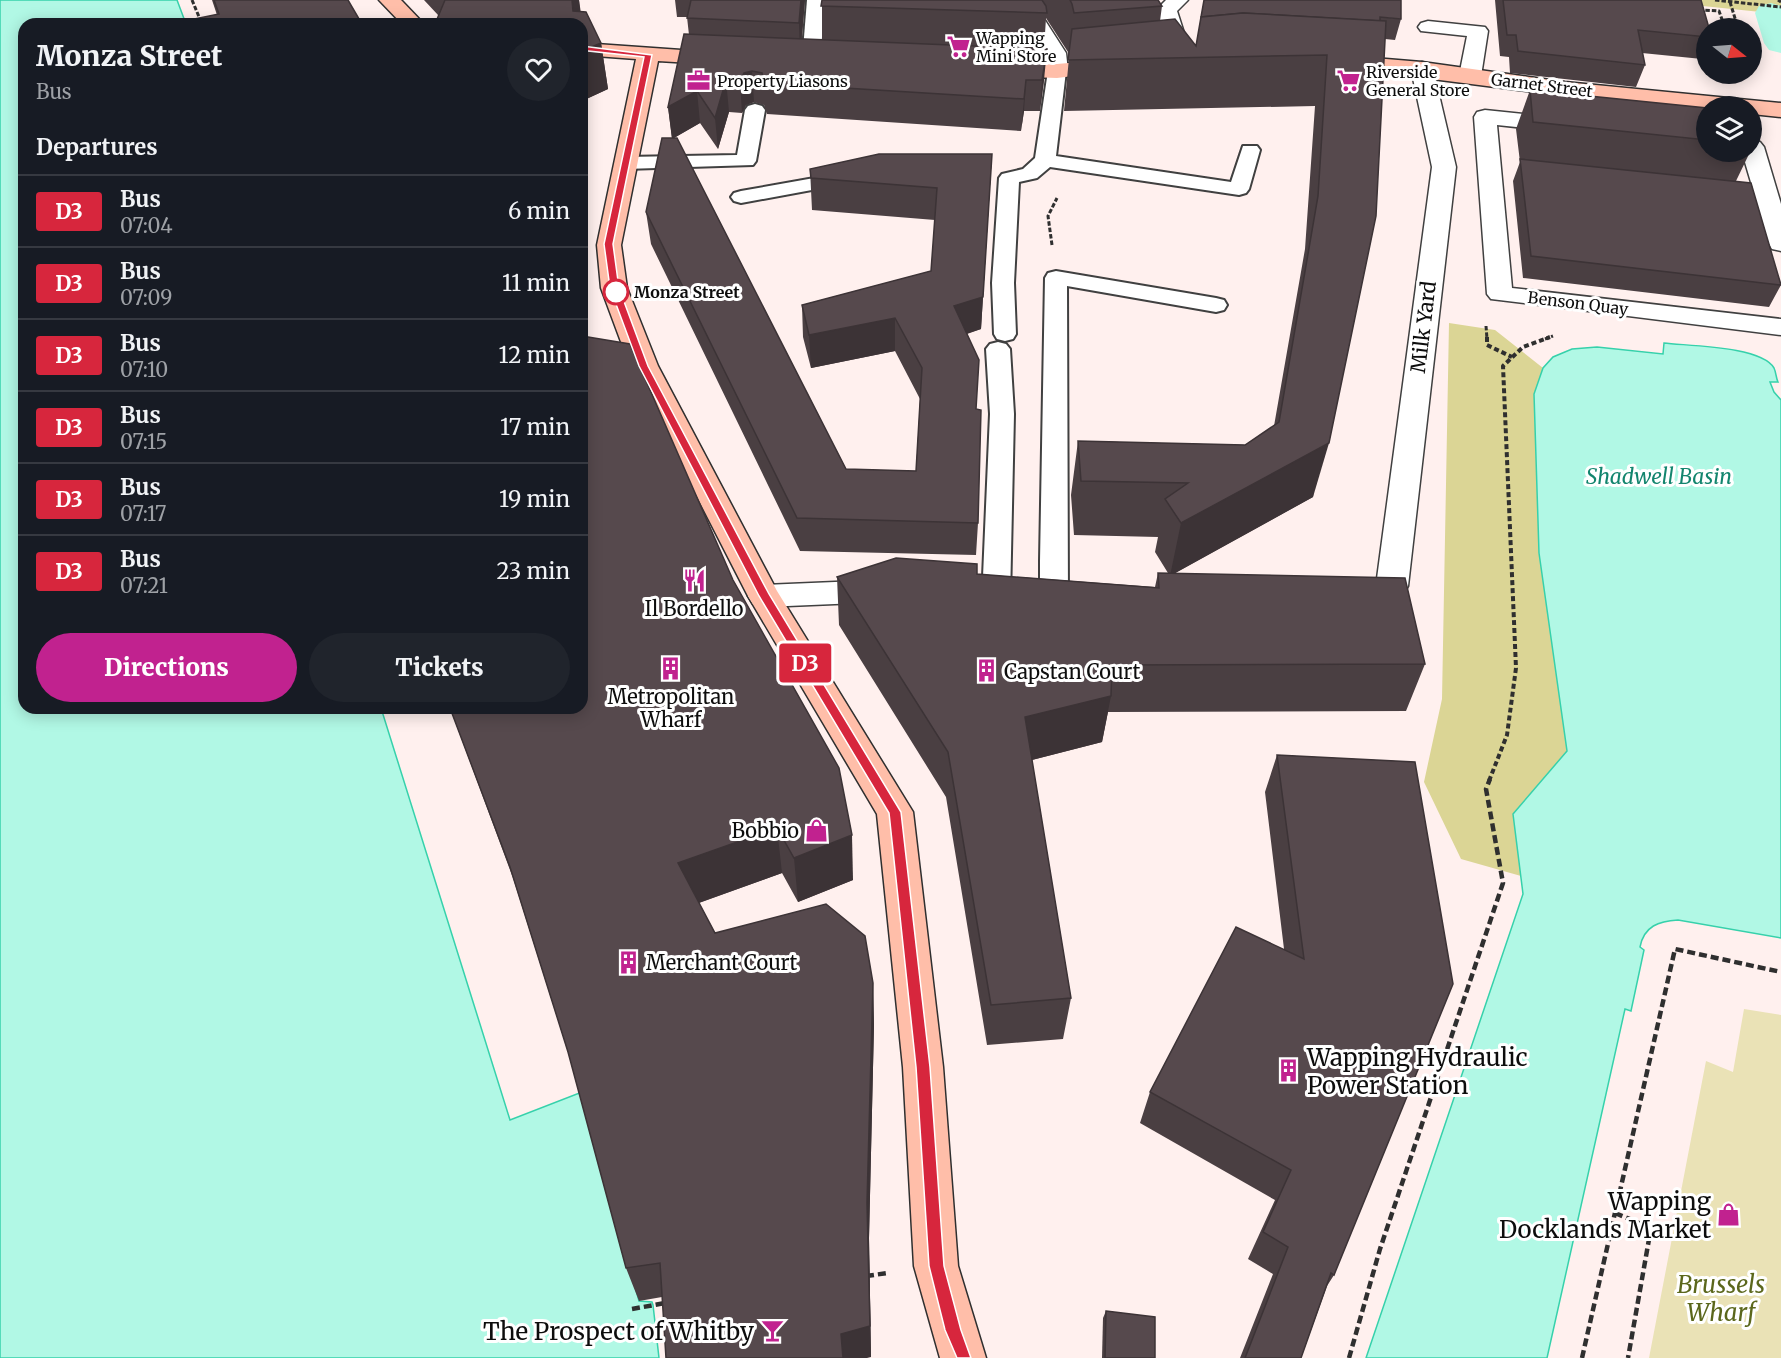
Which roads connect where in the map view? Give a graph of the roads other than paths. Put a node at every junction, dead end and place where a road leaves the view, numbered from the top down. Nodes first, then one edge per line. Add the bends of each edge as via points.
1 (389, 0) edge
2 (816, 0) edge
3 (1022, 0) edge
4 (1178, 0) edge
5 (408, 18) edge
6 (1428, 27) dead end
7 (588, 50) edge
8 (648, 55) junction
9 (748, 60) edge
10 (1159, 60) edge
11 (1316, 60) edge
12 (800, 62) joint
13 (1136, 62) edge
14 (834, 63) edge
15 (975, 68) edge
16 (1422, 69) junction
17 (1057, 70) junction
18 (1470, 76) junction
19 (1696, 105) edge
20 (1762, 108) edge
21 (755, 110) dead end
22 (1781, 110) edge
23 (1588, 128) edge
24 (1250, 150) dead end
25 (1045, 160) junction
26 (1757, 162) edge
27 (625, 163) junction
28 (863, 177) edge
29 (987, 178) edge
30 (1009, 178) junction
31 (1686, 190) edge
32 (741, 197) dead end
33 (1768, 198) junction
34 (1781, 244) edge
35 (1216, 305) dead end
36 (1781, 327) edge
37 (914, 594) edge
38 (764, 596) junction
39 (985, 599) joint
40 (1066, 604) joint
41 (1342, 612) edge
42 (963, 1358) edge

1 - 5 street
2 - 12 lane
3 - 17 street via 1055,53
4 - 10 street via 1166,10 1192,57
6 - 18 street via 1478,31
7 - 8 street
8 - 9 street
8 - 27 street
11 - 16 street, Garnet Street
12 - 14 street
13 - 17 street
15 - 17 street
16 - 18 street, Garnet Street
16 - 41 street, Milk Yard via 1444,167 1392,586 1378,612
17 - 25 lane
18 - 19 street, Garnet Street via 1605,102
20 - 22 street, Garnet Street
21 - 27 lane via 746,161
23 - 36 street, Benson Quay via 1485,117 1501,169 1500,294
24 - 25 lane via 1239,189
25 - 30 lane via 1030,174
26 - 33 street
27 - 38 street via 609,244 614,288 644,366
28 - 32 lane
29 - 30 lane
30 - 39 lane via 1001,342 1002,414
31 - 33 street
33 - 34 street
35 - 40 lane via 1056,278 1065,452
37 - 38 street via 879,591
38 - 42 street via 895,812 923,1067 936,1266
39 - 40 street

